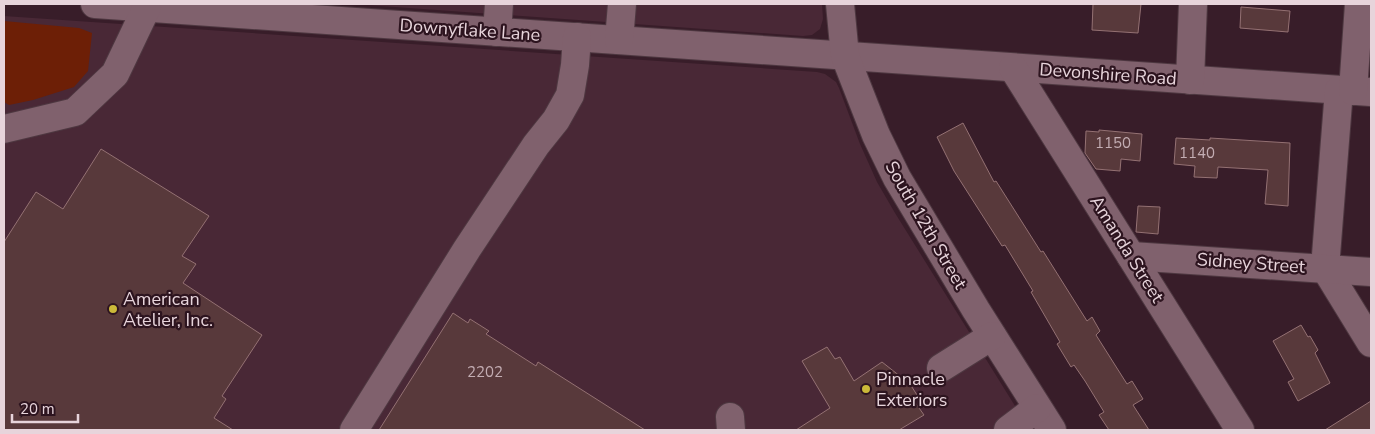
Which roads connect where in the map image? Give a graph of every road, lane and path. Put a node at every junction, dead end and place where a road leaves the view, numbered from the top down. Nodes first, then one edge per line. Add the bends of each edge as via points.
1 (95, 4) edge
2 (499, 4) edge
3 (622, 4) edge
4 (840, 4) edge
5 (1193, 4) edge
6 (1359, 4) edge
7 (147, 7) junction
8 (297, 11) edge
9 (497, 32) junction
10 (577, 38) junction
11 (619, 40) junction
12 (845, 56) junction
13 (1013, 68) junction
14 (1190, 80) junction
15 (1354, 91) edge
16 (4, 129) edge
17 (1131, 256) junction
18 (1325, 268) junction
19 (1371, 272) edge
20 (992, 336) junction
21 (1371, 343) edge
22 (940, 368) dead end
23 (1044, 419) edge
24 (354, 430) edge
25 (1008, 430) edge
26 (1240, 430) edge

1 - 7 street, Downyflake Lane
2 - 9 street
3 - 11 street
4 - 12 street, South 12th Street
5 - 14 street
6 - 15 street
7 - 8 street, Downyflake Lane
7 - 16 street via 115,74 75,112
8 - 9 street, Downyflake Lane
9 - 10 street, Downyflake Lane
10 - 11 street, Downyflake Lane
10 - 24 street via 570,95 556,120 467,249
11 - 12 street, Downyflake Lane
12 - 13 street, Devonshire Road
12 - 20 street, South 12th Street via 897,178
13 - 14 street, Devonshire Road
13 - 17 street, Amanda Street
14 - 15 street, Devonshire Road
15 - 18 street
17 - 18 street, Sidney Street
17 - 26 street, Amanda Street
18 - 19 street, Sidney Street
18 - 21 street
20 - 22 street
20 - 23 street, South 12th Street
23 - 25 street

